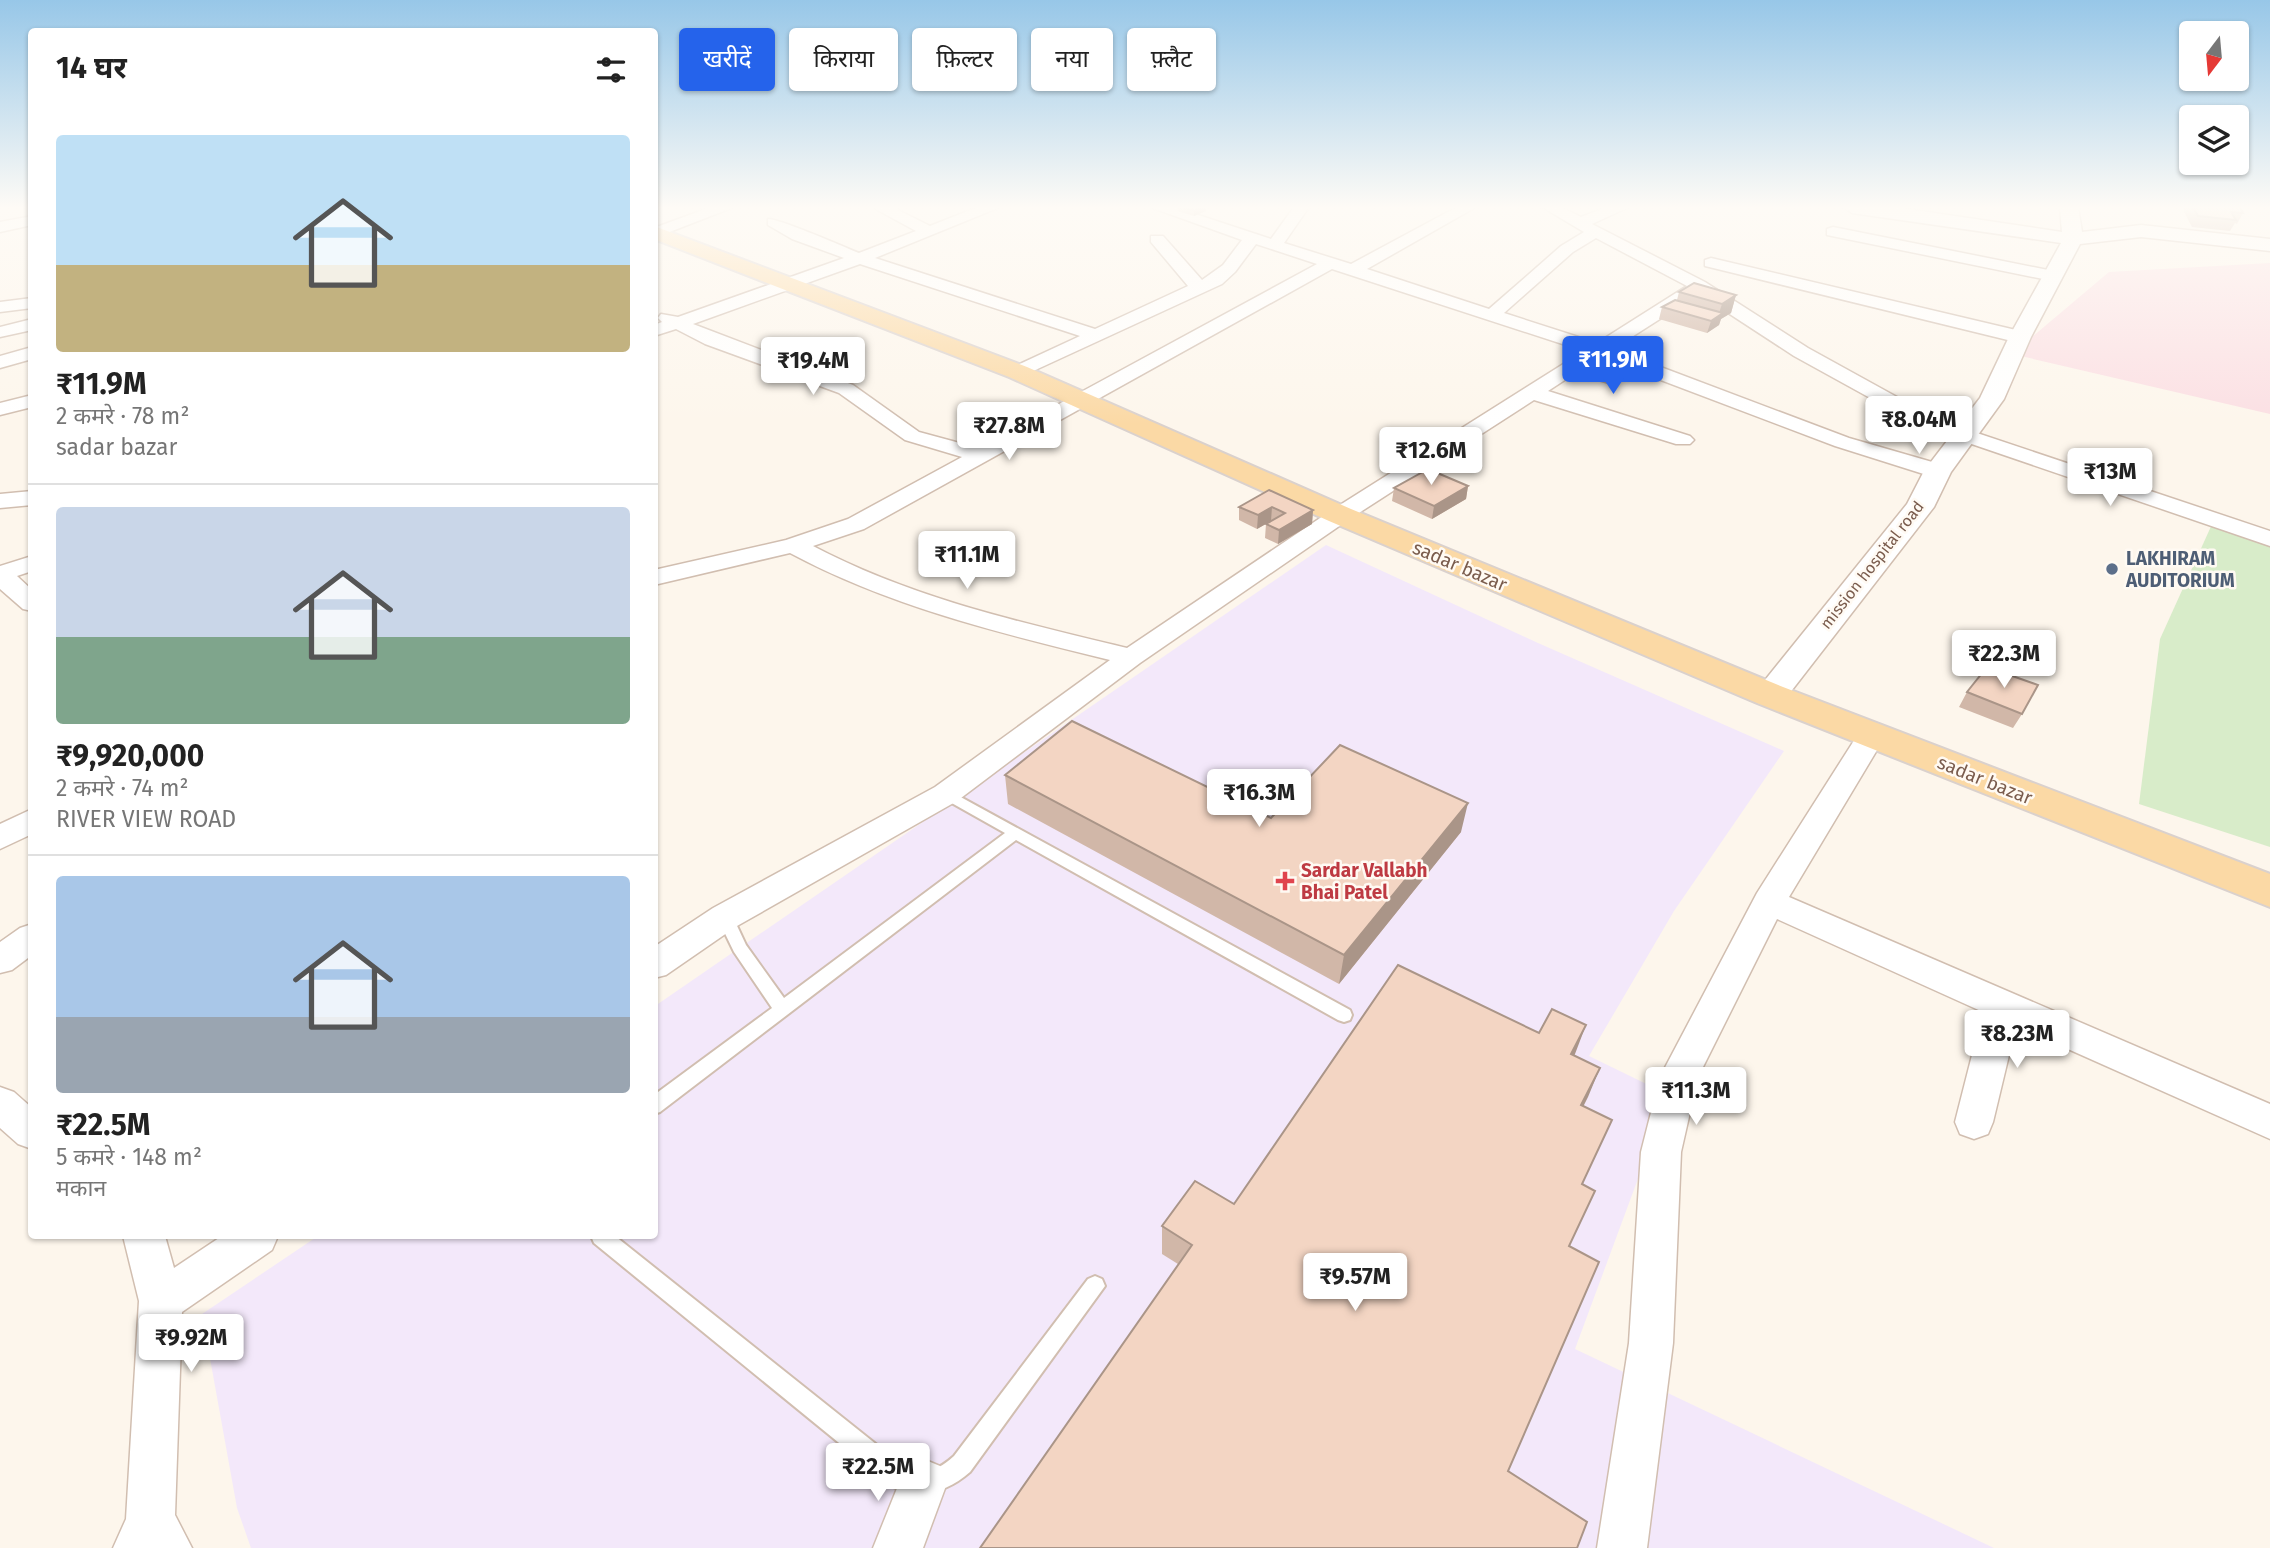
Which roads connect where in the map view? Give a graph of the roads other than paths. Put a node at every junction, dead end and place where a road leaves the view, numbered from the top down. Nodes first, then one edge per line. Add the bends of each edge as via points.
1 (777, 279) edge
2 (806, 279) edge
3 (924, 279) edge
4 (1191, 279) edge
5 (1215, 279) edge
6 (1302, 279) edge
7 (1382, 279) edge
8 (1533, 279) edge
9 (1686, 279) edge
10 (1779, 279) edge
11 (2051, 279) edge
12 (792, 285) junction
13 (1699, 286) junction
14 (1199, 288) junction
15 (28, 304) edge
16 (0, 307) edge
17 (658, 314) edge
18 (1492, 315) junction
19 (678, 323) junction
20 (28, 325) edge
21 (658, 330) edge
22 (0, 332) edge
23 (1098, 336) junction
24 (2020, 337) junction
25 (1596, 349) junction
26 (28, 354) edge
27 (0, 362) edge
28 (1018, 372) junction
29 (1530, 392) junction
30 (1082, 401) junction
31 (28, 402) edge
32 (0, 409) edge
33 (1964, 435) junction
34 (1684, 440) dead end
35 (978, 454) junction
36 (1938, 471) junction
37 (28, 498) edge
38 (0, 501) edge
39 (1339, 515) junction
40 (2270, 539) edge
41 (793, 545) junction
42 (28, 564) edge
43 (1, 574) edge
44 (658, 577) edge
45 (28, 600) edge
46 (1131, 657) junction
47 (1770, 695) junction
48 (1872, 735) junction
49 (946, 794) junction
50 (1015, 833) junction
51 (2270, 891) edge
52 (1769, 902) junction
53 (725, 917) junction
54 (28, 940) edge
55 (0, 960) edge
56 (658, 962) edge
57 (2003, 1004) junction
58 (782, 1009) junction
59 (1344, 1015) dead end
60 (658, 1103) edge
61 (0, 1104) edge
62 (1975, 1122) dead end
63 (2270, 1122) edge
64 (28, 1128) edge
65 (145, 1239) edge
66 (253, 1239) edge
67 (605, 1239) edge
68 (1096, 1286) dead end
69 (161, 1301) junction
70 (923, 1483) junction
71 (152, 1539) edge
72 (898, 1548) edge
73 (1622, 1548) edge

1 - 12 main road, sadar bazar
2 - 12 street
3 - 23 street
4 - 14 street
5 - 14 street
6 - 30 street
7 - 18 street
8 - 18 street
9 - 13 street
10 - 24 street
11 - 24 street, mission hospital road
12 - 19 street
12 - 28 main road, sadar bazar
13 - 25 street
13 - 33 street via 1863,388
14 - 23 street
15 - 16 street
17 - 19 street
18 - 25 street
19 - 21 street
19 - 35 street via 846,389 912,436
20 - 22 street
23 - 28 street
24 - 33 street, mission hospital road via 1992,399
25 - 29 street
25 - 36 street via 1842,442
26 - 27 street
28 - 30 main road, sadar bazar
29 - 34 street
29 - 39 street
30 - 35 street
30 - 39 main road, sadar bazar
31 - 32 street
33 - 36 street, mission hospital road
33 - 40 street
35 - 41 street via 856,524
36 - 47 street, mission hospital road via 1920,507
37 - 38 street
39 - 46 street
39 - 47 main road, sadar bazar
41 - 44 street
41 - 46 street via 861,581 913,601
42 - 43 street
43 - 45 street
46 - 49 street
47 - 48 main road, sadar bazar
48 - 51 main road, sadar bazar
48 - 52 street
49 - 50 lane
49 - 53 street
50 - 58 lane
50 - 59 lane
52 - 57 street
52 - 73 street via 1679,1077 1667,1119 1661,1152 1651,1343
53 - 56 street
53 - 58 lane via 740,948
54 - 55 street
57 - 62 street
57 - 63 street
58 - 60 lane
61 - 64 street
65 - 69 street
66 - 69 street
67 - 70 lane via 901,1479
68 - 70 lane via 962,1464 943,1481
69 - 71 street
70 - 72 street

